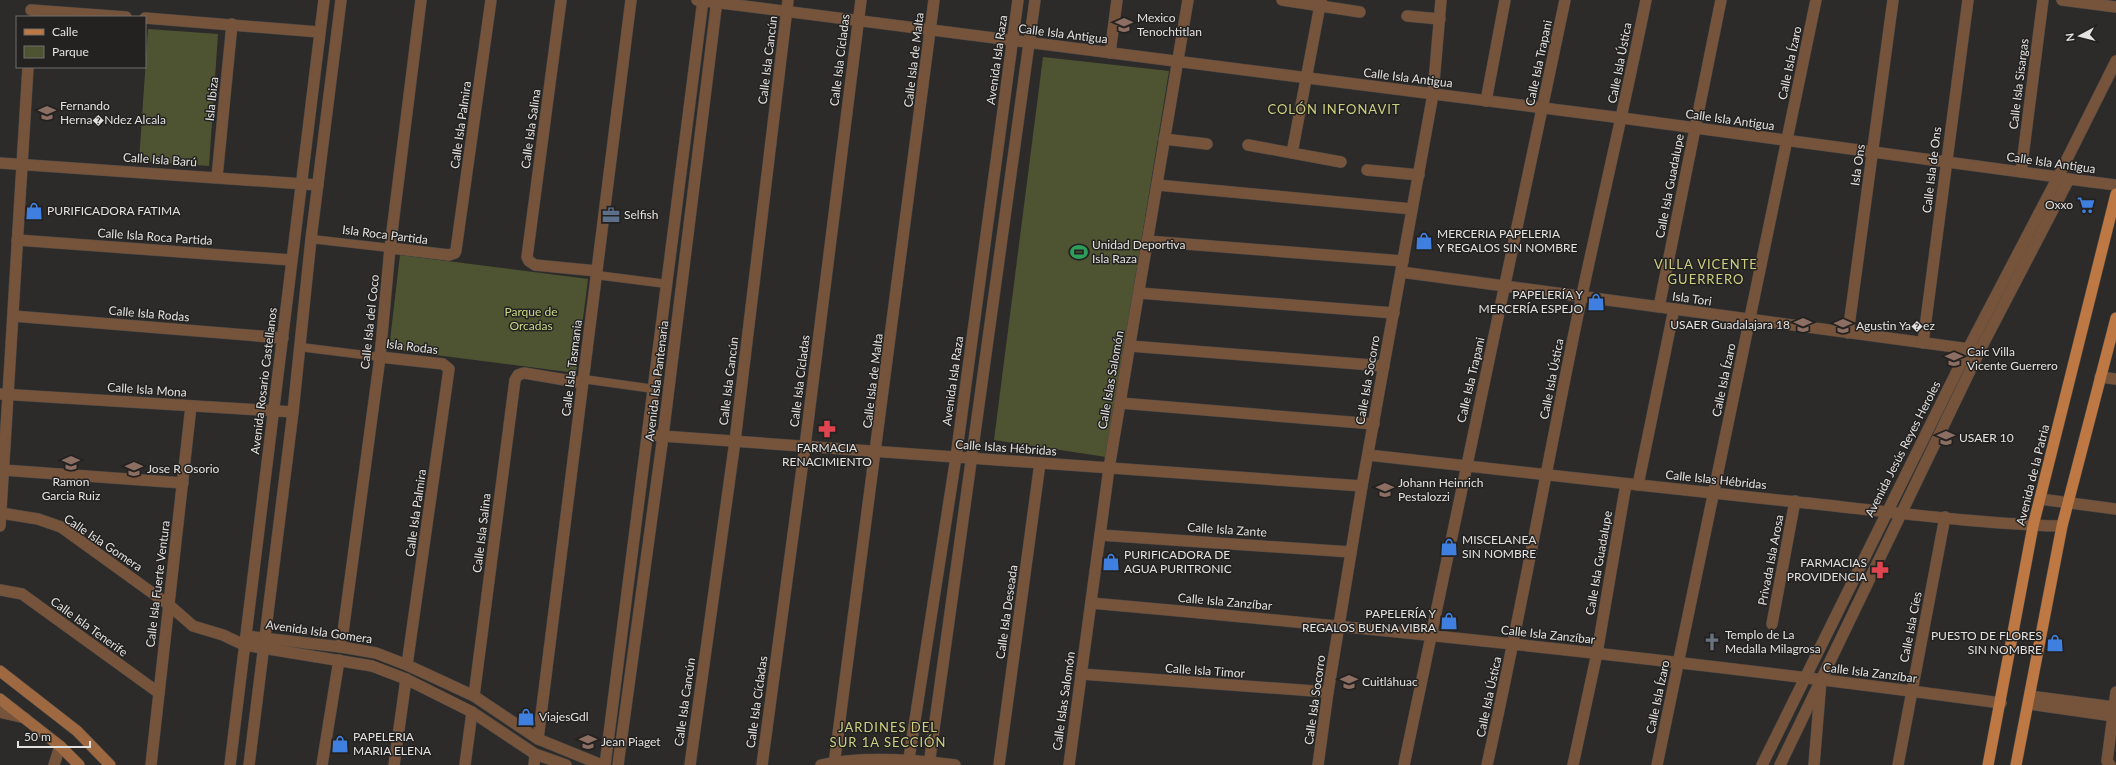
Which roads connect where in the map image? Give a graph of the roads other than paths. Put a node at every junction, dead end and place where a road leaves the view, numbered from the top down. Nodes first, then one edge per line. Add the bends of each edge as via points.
1 (324, 0) edge
2 (341, 0) edge
3 (421, 0) edge
4 (491, 0) edge
5 (561, 0) edge
6 (631, 0) edge
7 (701, 0) edge
8 (788, 0) edge
9 (861, 0) edge
10 (934, 0) edge
11 (1018, 0) edge
12 (1034, 0) edge
13 (1117, 0) edge
14 (1188, 0) edge
15 (1282, 0) edge
16 (1441, 0) edge
17 (1505, 0) edge
18 (1565, 0) edge
19 (1646, 0) edge
20 (1721, 0) edge
21 (1816, 0) edge
22 (1893, 0) edge
23 (1968, 0) edge
24 (2043, 0) edge
25 (2062, 0) edge
26 (717, 1) edge
27 (1321, 3) edge
28 (2116, 7) edge
29 (32, 9) edge
30 (787, 12) junction
31 (1360, 12) dead end
32 (114, 16) edge
33 (1407, 16) dead end
34 (146, 18) edge
35 (1440, 19) junction
36 (858, 21) junction
37 (232, 24) junction
38 (931, 30) junction
39 (319, 32) junction
40 (1013, 41) junction
41 (1029, 43) junction
42 (1110, 53) junction
43 (2116, 61) edge
44 (1177, 62) junction
45 (28, 68) edge
46 (1307, 78) junction
47 (1433, 94) junction
48 (1486, 101) junction
49 (1542, 108) junction
50 (1622, 118) junction
51 (1695, 128) junction
52 (1164, 139) junction
53 (1787, 140) junction
54 (1207, 144) dead end
55 (1248, 145) dead end
56 (1873, 152) junction
57 (1292, 153) junction
58 (1341, 162) dead end
59 (1946, 162) junction
60 (0, 163) edge
61 (22, 165) junction
62 (1367, 170) dead end
63 (2021, 172) junction
64 (1419, 175) junction
65 (216, 177) junction
66 (2064, 178) junction
67 (300, 184) junction
68 (318, 185) junction
69 (1157, 185) junction
70 (2116, 185) edge
71 (2116, 194) edge
72 (1412, 209) junction
73 (311, 239) junction
74 (17, 240) junction
75 (1147, 241) junction
76 (390, 248) junction
77 (455, 254) joint
78 (291, 260) junction
79 (1403, 260) junction
80 (1401, 272) junction
81 (596, 273) junction
82 (667, 284) junction
83 (1505, 286) junction
84 (1138, 293) junction
85 (1582, 296) junction
86 (1659, 307) junction
87 (1674, 309) junction
88 (1394, 313) junction
89 (13, 316) junction
90 (2116, 318) edge
91 (1750, 320) junction
92 (1848, 332) junction
93 (283, 338) junction
94 (1923, 343) junction
95 (1130, 346) junction
96 (300, 347) junction
97 (1968, 349) junction
98 (1980, 350) junction
99 (380, 357) junction
100 (448, 366) joint
101 (1384, 366) junction
102 (2116, 372) edge
103 (2101, 373) junction
104 (2116, 379) edge
105 (583, 381) junction
106 (654, 389) junction
107 (4, 394) edge
108 (1120, 403) junction
109 (191, 406) junction
110 (274, 412) junction
111 (293, 412) junction
112 (1374, 424) junction
113 (648, 435) junction
114 (663, 436) junction
115 (735, 441) junction
116 (805, 446) junction
117 (877, 452) junction
118 (1368, 455) junction
119 (956, 457) junction
120 (972, 458) junction
121 (1040, 463) junction
122 (1465, 466) junction
123 (1109, 468) junction
124 (4, 470) junction
125 (1546, 476) junction
126 (183, 483) junction
127 (1632, 484) junction
128 (1362, 486) junction
129 (1714, 493) junction
130 (2040, 500) junction
131 (1796, 501) junction
132 (2068, 503) junction
133 (2116, 509) edge
134 (1887, 511) junction
135 (1902, 512) junction
136 (1, 513) edge
137 (1945, 517) junction
138 (0, 526) edge
139 (2033, 526) junction
140 (2062, 526) junction
141 (1100, 535) junction
142 (1351, 552) junction
143 (0, 590) edge
144 (1091, 603) junction
145 (169, 605) junction
146 (1772, 624) dead end
147 (1339, 625) junction
148 (1431, 636) junction
149 (245, 641) junction
150 (263, 643) junction
151 (1514, 645) junction
152 (341, 646) junction
153 (376, 653) junction
154 (1597, 653) junction
155 (339, 660) junction
156 (1678, 662) junction
157 (407, 664) junction
158 (372, 666) junction
159 (0, 671) edge
160 (1081, 674) junction
161 (406, 678) junction
162 (1806, 678) junction
163 (1821, 680) junction
164 (1912, 691) junction
165 (1328, 692) junction
166 (2116, 692) edge
167 (158, 693) junction
168 (474, 696) junction
169 (0, 700) edge
170 (2029, 700) junction
171 (2002, 703) junction
172 (0, 712) edge
173 (472, 712) junction
174 (2113, 712) junction
175 (25, 718) junction
176 (506, 718) junction
177 (500, 730) junction
178 (538, 739) junction
179 (60, 746) junction
180 (535, 760) edge
181 (909, 763) edge
182 (929, 763) edge
183 (835, 764) edge
184 (54, 765) edge
185 (79, 765) edge
186 (110, 765) edge
187 (151, 765) edge
188 (230, 765) edge
189 (248, 765) edge
190 (322, 765) edge
191 (394, 765) edge
192 (465, 765) edge
193 (566, 765) edge
194 (602, 765) edge
195 (605, 765) edge
196 (618, 765) edge
197 (690, 765) edge
198 (762, 765) edge
199 (821, 765) edge
200 (955, 765) edge
201 (1000, 765) edge
202 (1068, 765) edge
203 (1318, 765) edge
204 (1404, 765) edge
205 (1488, 765) edge
206 (1573, 765) edge
207 (1657, 765) edge
208 (1762, 765) edge
209 (1780, 765) edge
210 (1814, 765) edge
211 (1898, 765) edge
212 (1988, 765) edge
213 (2016, 765) edge
214 (2110, 765) edge

1 - 39 street, Avenida Rosario Castellanos
2 - 68 street
3 - 76 street, Calle Isla del Coco
4 - 77 street, Calle Isla Palmira
5 - 81 street, Calle Isla Salina via 528,261 535,265
6 - 81 street, Calle Isla Tasmania
7 - 26 street, Calle Isla Antigua
7 - 82 street, Avenida Isla Pantenaria
8 - 30 street, Calle Isla Cancún
9 - 36 street, Calle Isla Cícladas
10 - 38 street, Calle Isla de Malta
11 - 40 street, Avenida Isla Raza
12 - 41 street
13 - 42 street
14 - 44 street, Calle Islas Salomón
15 - 27 street
16 - 35 street, Calle Isla Socorro
17 - 48 street
18 - 49 street, Calle Isla Trapani
19 - 50 street, Calle Isla Ústica
20 - 51 street, Calle Isla Guadalupe
21 - 53 street, Calle Isla Ízaro
22 - 56 street, Isla Ons
23 - 59 street, Calle Isla de Ons
24 - 63 street, Calle Isla Sisargas
25 - 28 street
26 - 30 street, Calle Isla Antigua
26 - 114 street, Avenida Isla Pantenaria
27 - 31 street
27 - 46 street
29 - 32 street
30 - 36 street, Calle Isla Antigua
30 - 115 street, Calle Isla Cancún
33 - 35 street
34 - 37 street
35 - 47 street, Calle Isla Socorro
36 - 38 street, Calle Isla Antigua
36 - 116 street, Calle Isla Cícladas
37 - 39 street
37 - 65 street, Isla Ibiza
38 - 40 street, Calle Isla Antigua
38 - 117 street, Calle Isla de Malta
39 - 67 street, Avenida Rosario Castellanos
40 - 41 street, Calle Isla Antigua
40 - 119 street, Avenida Isla Raza
41 - 42 street, Calle Isla Antigua
41 - 120 street
42 - 44 street, Calle Isla Antigua
43 - 66 street, Avenida Jesús Reyes Heroles
44 - 46 street, Calle Isla Antigua
44 - 52 street, Calle Islas Salomón
45 - 61 street
46 - 47 street, Calle Isla Antigua
46 - 57 street
47 - 48 street, Calle Isla Antigua
47 - 64 street, Calle Isla Socorro
48 - 49 street, Calle Isla Antigua
49 - 50 street, Calle Isla Antigua
49 - 83 street, Calle Isla Trapani
50 - 51 street, Calle Isla Antigua
50 - 85 street, Calle Isla Ústica
51 - 53 street, Calle Isla Antigua
51 - 86 street, Calle Isla Guadalupe
52 - 54 street
52 - 69 street, Calle Islas Salomón
53 - 56 street, Calle Isla Antigua
53 - 91 street, Calle Isla Ízaro
55 - 57 street
56 - 59 street, Calle Isla Antigua
56 - 92 street, Isla Ons
57 - 58 street
59 - 63 street, Calle Isla Antigua
59 - 94 street, Calle Isla de Ons
60 - 61 street, Calle Isla Barú
61 - 65 street, Calle Isla Barú
61 - 74 street
62 - 64 street
63 - 66 street, Calle Isla Antigua
64 - 72 street, Calle Isla Socorro
65 - 67 street, Calle Isla Barú
66 - 70 street, Calle Isla Antigua
66 - 97 street, Avenida Jesús Reyes Heroles
66 - 98 street, Avenida Jesús Reyes Heroles
67 - 68 street, Calle Isla Barú
67 - 78 street, Avenida Rosario Castellanos
68 - 73 street
69 - 72 street
69 - 75 street, Calle Islas Salomón
71 - 130 main road, Avenida de la Patria
72 - 79 street, Calle Isla Socorro
73 - 76 street, Isla Roca Partida
73 - 96 street
74 - 78 street, Calle Isla Roca Partida
74 - 89 street
75 - 79 street
75 - 84 street, Calle Islas Salomón
76 - 77 street, Isla Roca Partida
76 - 99 street, Calle Isla del Coco
78 - 93 street, Avenida Rosario Castellanos
79 - 80 street, Calle Isla Socorro
80 - 83 street, Isla Tori
80 - 88 street, Calle Isla Socorro
81 - 82 street
81 - 105 street, Calle Isla Tasmania
82 - 106 street, Avenida Isla Pantenaria
83 - 85 street, Isla Tori
83 - 122 street, Calle Isla Trapani
84 - 88 street
84 - 95 street, Calle Islas Salomón
85 - 86 street, Isla Tori
85 - 125 street, Calle Isla Ústica
86 - 87 street, Isla Tori
87 - 91 street, Isla Tori
87 - 127 street, Calle Isla Guadalupe
88 - 101 street, Calle Isla Socorro
89 - 93 street, Calle Isla Rodas
89 - 107 street
90 - 103 main road
91 - 92 street, Isla Tori
91 - 129 street, Calle Isla Ízaro
92 - 94 street, Isla Tori
93 - 110 street, Avenida Rosario Castellanos
94 - 97 street, Isla Tori
95 - 101 street
95 - 108 street, Calle Islas Salomón
96 - 99 street, Isla Rodas
96 - 111 street
97 - 98 street, Isla Tori
97 - 134 street, Avenida Jesús Reyes Heroles
98 - 135 street, Avenida Jesús Reyes Heroles
99 - 100 street, Isla Rodas
99 - 152 street, Calle Isla del Coco
100 - 157 street, Calle Isla Palmira via 450,372
101 - 112 street, Calle Isla Socorro
102 - 103 street
103 - 104 street
103 - 132 main road
105 - 106 street
105 - 168 street, Calle Isla Salina via 524,373 518,375 515,380
105 - 178 street, Calle Isla Tasmania
106 - 113 street, Avenida Isla Pantenaria
107 - 109 street, Calle Isla Mona
107 - 124 street
108 - 112 street
108 - 123 street, Calle Islas Salomón
109 - 110 street, Calle Isla Mona
109 - 126 street, Calle Isla Fuerte Ventura
110 - 111 street, Calle Isla Mona
110 - 149 street, Avenida Rosario Castellanos
111 - 150 street
112 - 118 street, Calle Isla Socorro
113 - 114 street, Calle Islas Hébridas
113 - 195 street, Avenida Isla Pantenaria
114 - 115 street, Calle Islas Hébridas
114 - 196 street, Avenida Isla Pantenaria
115 - 116 street, Calle Islas Hébridas
115 - 197 street, Calle Isla Cancún
116 - 117 street, Calle Islas Hébridas
116 - 198 street, Calle Isla Cícladas
117 - 119 street, Calle Islas Hébridas
117 - 183 street, Calle Isla de Malta
118 - 122 street, Calle Islas Hébridas
118 - 128 street, Calle Isla Socorro
119 - 120 street, Calle Islas Hébridas
119 - 181 street, Avenida Isla Raza
120 - 121 street, Calle Islas Hébridas
120 - 182 street
121 - 123 street, Calle Islas Hébridas
121 - 201 street, Calle Isla Deseada
122 - 125 street, Calle Islas Hébridas
122 - 148 street, Calle Isla Trapani
123 - 128 street, Calle Islas Hébridas
123 - 141 street, Calle Islas Salomón
124 - 126 street
124 - 136 street
125 - 127 street, Calle Islas Hébridas
125 - 151 street, Calle Isla Ústica
126 - 145 street, Calle Isla Fuerte Ventura
127 - 129 street, Calle Islas Hébridas
127 - 154 street, Calle Isla Guadalupe
128 - 142 street, Calle Isla Socorro
129 - 131 street, Calle Islas Hébridas
129 - 156 street, Calle Isla Ízaro
130 - 132 street
130 - 139 main road, Avenida de la Patria
131 - 134 street, Calle Islas Hébridas
131 - 146 street, Privada Isla Arosa
132 - 133 street
132 - 140 main road
134 - 135 street, Calle Islas Hébridas
134 - 162 street, Avenida Jesús Reyes Heroles
135 - 137 street, Calle Islas Hébridas
135 - 163 street, Avenida Jesús Reyes Heroles
136 - 138 street
136 - 145 street, Calle Isla Gomera via 38,519 61,527
137 - 139 street, Calle Islas Hébridas
137 - 164 street, Calle Isla Cíes
139 - 140 street, Calle Islas Hébridas
139 - 171 main road, Avenida de la Patria
140 - 170 main road
141 - 142 street, Calle Isla Zante
141 - 144 street, Calle Islas Salomón
142 - 147 street, Calle Isla Socorro
143 - 167 street, Calle Isla Tenerife via 22,594
144 - 147 street, Calle Isla Zanzíbar
144 - 160 street, Calle Islas Salomón
145 - 149 street, Calle Isla Gomera via 193,626
145 - 167 street, Calle Isla Fuerte Ventura
147 - 148 street, Calle Isla Zanzíbar
147 - 165 street, Calle Isla Socorro
148 - 151 street, Calle Isla Zanzíbar
148 - 204 street, Calle Isla Trapani
149 - 150 street, Avenida Isla Gomera
149 - 188 street, Avenida Rosario Castellanos
150 - 152 street, Avenida Isla Gomera
150 - 155 street, Avenida Isla Gomera
150 - 189 street
151 - 154 street, Calle Isla Zanzíbar
151 - 205 street, Calle Isla Ústica
152 - 153 street, Avenida Isla Gomera
153 - 157 street, Avenida Isla Gomera
153 - 158 street
154 - 156 street, Calle Isla Zanzíbar
154 - 206 street, Calle Isla Guadalupe
155 - 158 street, Avenida Isla Gomera
155 - 190 street
156 - 162 street, Calle Isla Zanzíbar
156 - 207 street, Calle Isla Ízaro
157 - 168 street, Avenida Isla Gomera
158 - 161 street, Avenida Isla Gomera
159 - 186 main road via 77,731
160 - 165 street, Calle Isla Timor
160 - 202 street, Calle Islas Salomón
161 - 173 street, Avenida Isla Gomera
161 - 191 street
162 - 163 street, Calle Isla Zanzíbar
162 - 208 street, Avenida Jesús Reyes Heroles
163 - 164 street, Calle Isla Zanzíbar
163 - 209 street, Avenida Jesús Reyes Heroles
163 - 210 street
164 - 171 street, Calle Isla Zanzíbar
164 - 211 street, Calle Isla Cíes
165 - 203 street, Calle Isla Socorro
166 - 174 street
167 - 187 street, Calle Isla Fuerte Ventura
168 - 176 street, Avenida Isla Gomera
169 - 175 main road
170 - 174 street
170 - 213 main road
171 - 212 main road, Avenida de la Patria
172 - 175 street
173 - 177 street, Avenida Isla Gomera
173 - 192 street
174 - 214 street via 2107,761
175 - 179 main road
176 - 177 street
176 - 178 street, Avenida Isla Gomera
177 - 180 street, Avenida Isla Gomera
178 - 194 street, Avenida Isla Gomera
179 - 184 street
179 - 185 main road
180 - 193 street, Avenida Isla Gomera
181 - 182 street
181 - 183 street
182 - 200 street
183 - 199 street

